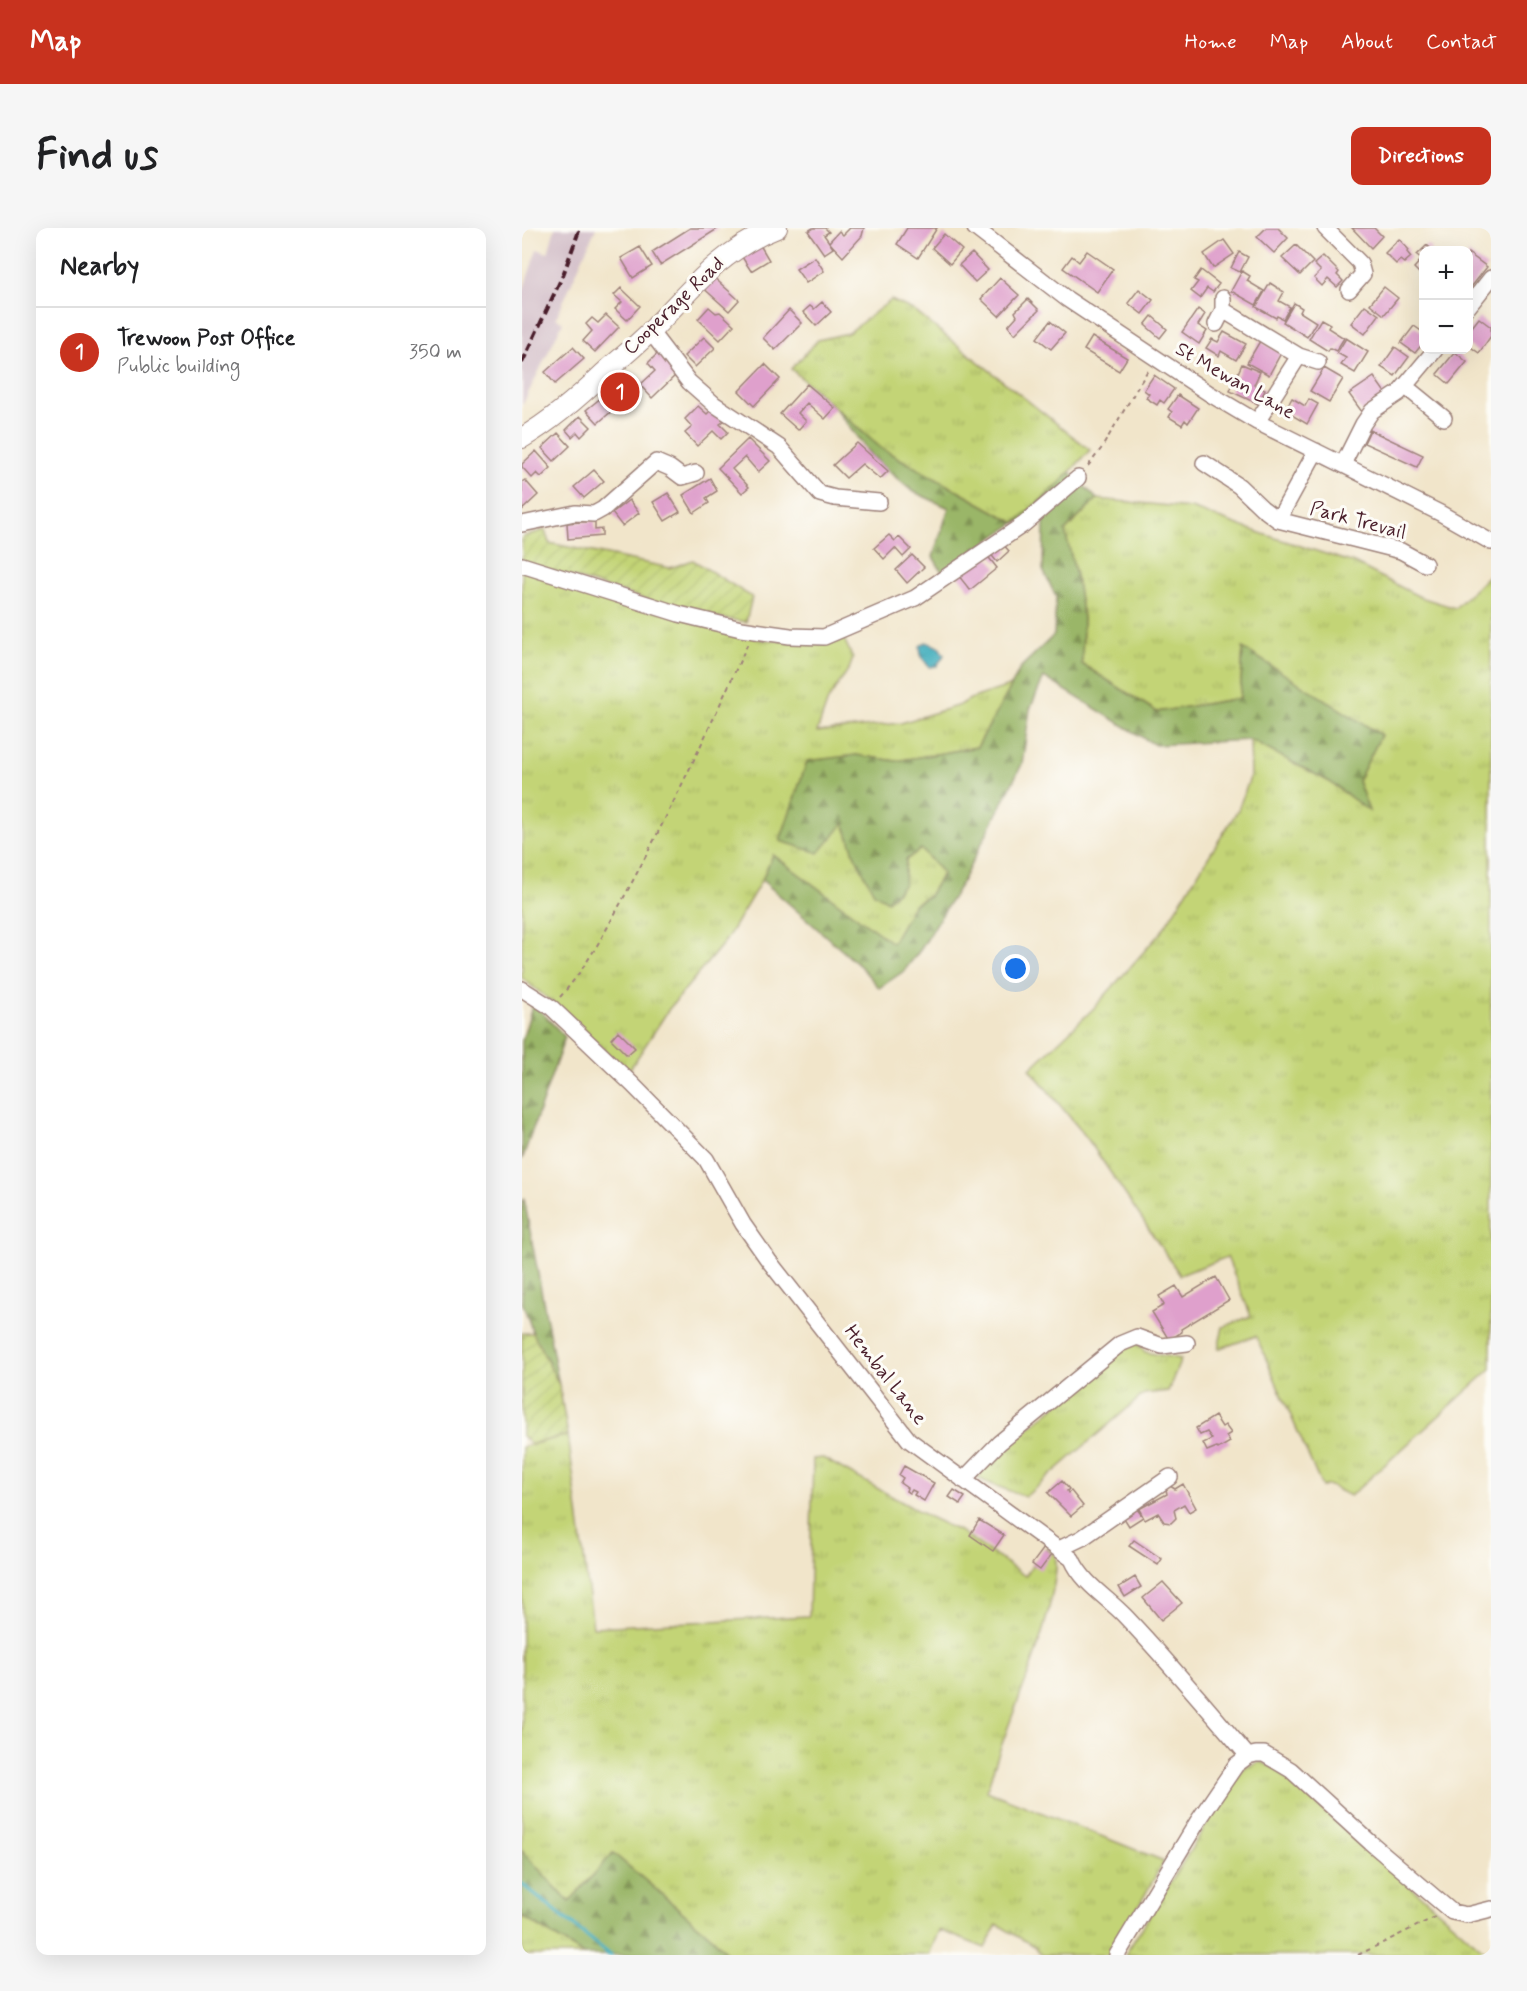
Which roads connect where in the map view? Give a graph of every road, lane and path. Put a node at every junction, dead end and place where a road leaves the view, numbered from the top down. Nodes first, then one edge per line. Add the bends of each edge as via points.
1 (777, 228) edge
2 (975, 228) edge
3 (1325, 228) edge
4 (753, 232) edge
5 (1491, 278) edge
6 (1349, 290) dead end
7 (1473, 301) edge
8 (1221, 311) dead end
9 (650, 332) junction
10 (1432, 354) edge
11 (1299, 356) junction
12 (1155, 358) junction
13 (1318, 362) dead end
14 (1406, 387) junction
15 (1444, 418) dead end
16 (1257, 422) junction
17 (522, 438) edge
18 (1316, 451) junction
19 (1204, 463) dead end
20 (1343, 464) junction
21 (696, 473) dead end
22 (1078, 478) joint
23 (879, 502) dead end
24 (1278, 520) junction
25 (522, 524) edge
26 (1491, 542) edge
27 (1425, 564) dead end
28 (522, 565) edge
29 (753, 631) junction
30 (524, 990) edge
31 (560, 998) dead end
32 (522, 1006) edge
33 (1187, 1343) dead end
34 (1170, 1477) dead end
35 (963, 1480) junction
36 (1059, 1549) junction
37 (1248, 1756) junction
38 (1491, 1909) edge
39 (1449, 1910) junction
40 (1117, 1955) edge
41 (1358, 1955) edge

1 - 4 main road, Cooperage Road
2 - 12 street, St Mewan Lane via 1067,299
3 - 6 street via 1360,263 1363,274
4 - 9 main road, Cooperage Road via 711,268
5 - 7 street
8 - 11 street
9 - 17 main road, Cooperage Road via 565,409
9 - 23 street via 689,382 714,404 779,447 820,494
10 - 14 street
11 - 13 street
11 - 16 street
12 - 16 street, St Mewan Lane
12 - 22 path via 1101,449
14 - 15 street
14 - 20 street via 1372,411
16 - 18 street, St Mewan Lane
18 - 20 street, St Mewan Lane
18 - 24 street, Park Trevail
19 - 24 street, Park Trevail via 1239,486
20 - 26 street, St Mewan Lane
21 - 25 street via 682,477 656,462 594,514 575,513
22 - 29 street via 1024,524 915,598 824,637
24 - 27 street, Park Trevail via 1401,552
28 - 29 street via 679,614
29 - 31 path via 652,844 594,953
30 - 32 street
30 - 35 street, Hembal Lane via 552,1008 706,1159 769,1261 909,1440
33 - 35 street via 1162,1346 1137,1337 1120,1344 999,1443
34 - 36 street via 1082,1538
35 - 36 street, Hembal Lane
36 - 37 street, Hembal Lane via 1072,1559 1077,1572 1149,1642
37 - 39 street via 1264,1754 1291,1770
37 - 40 street via 1236,1766 1198,1821
38 - 39 street via 1467,1915
39 - 41 path

